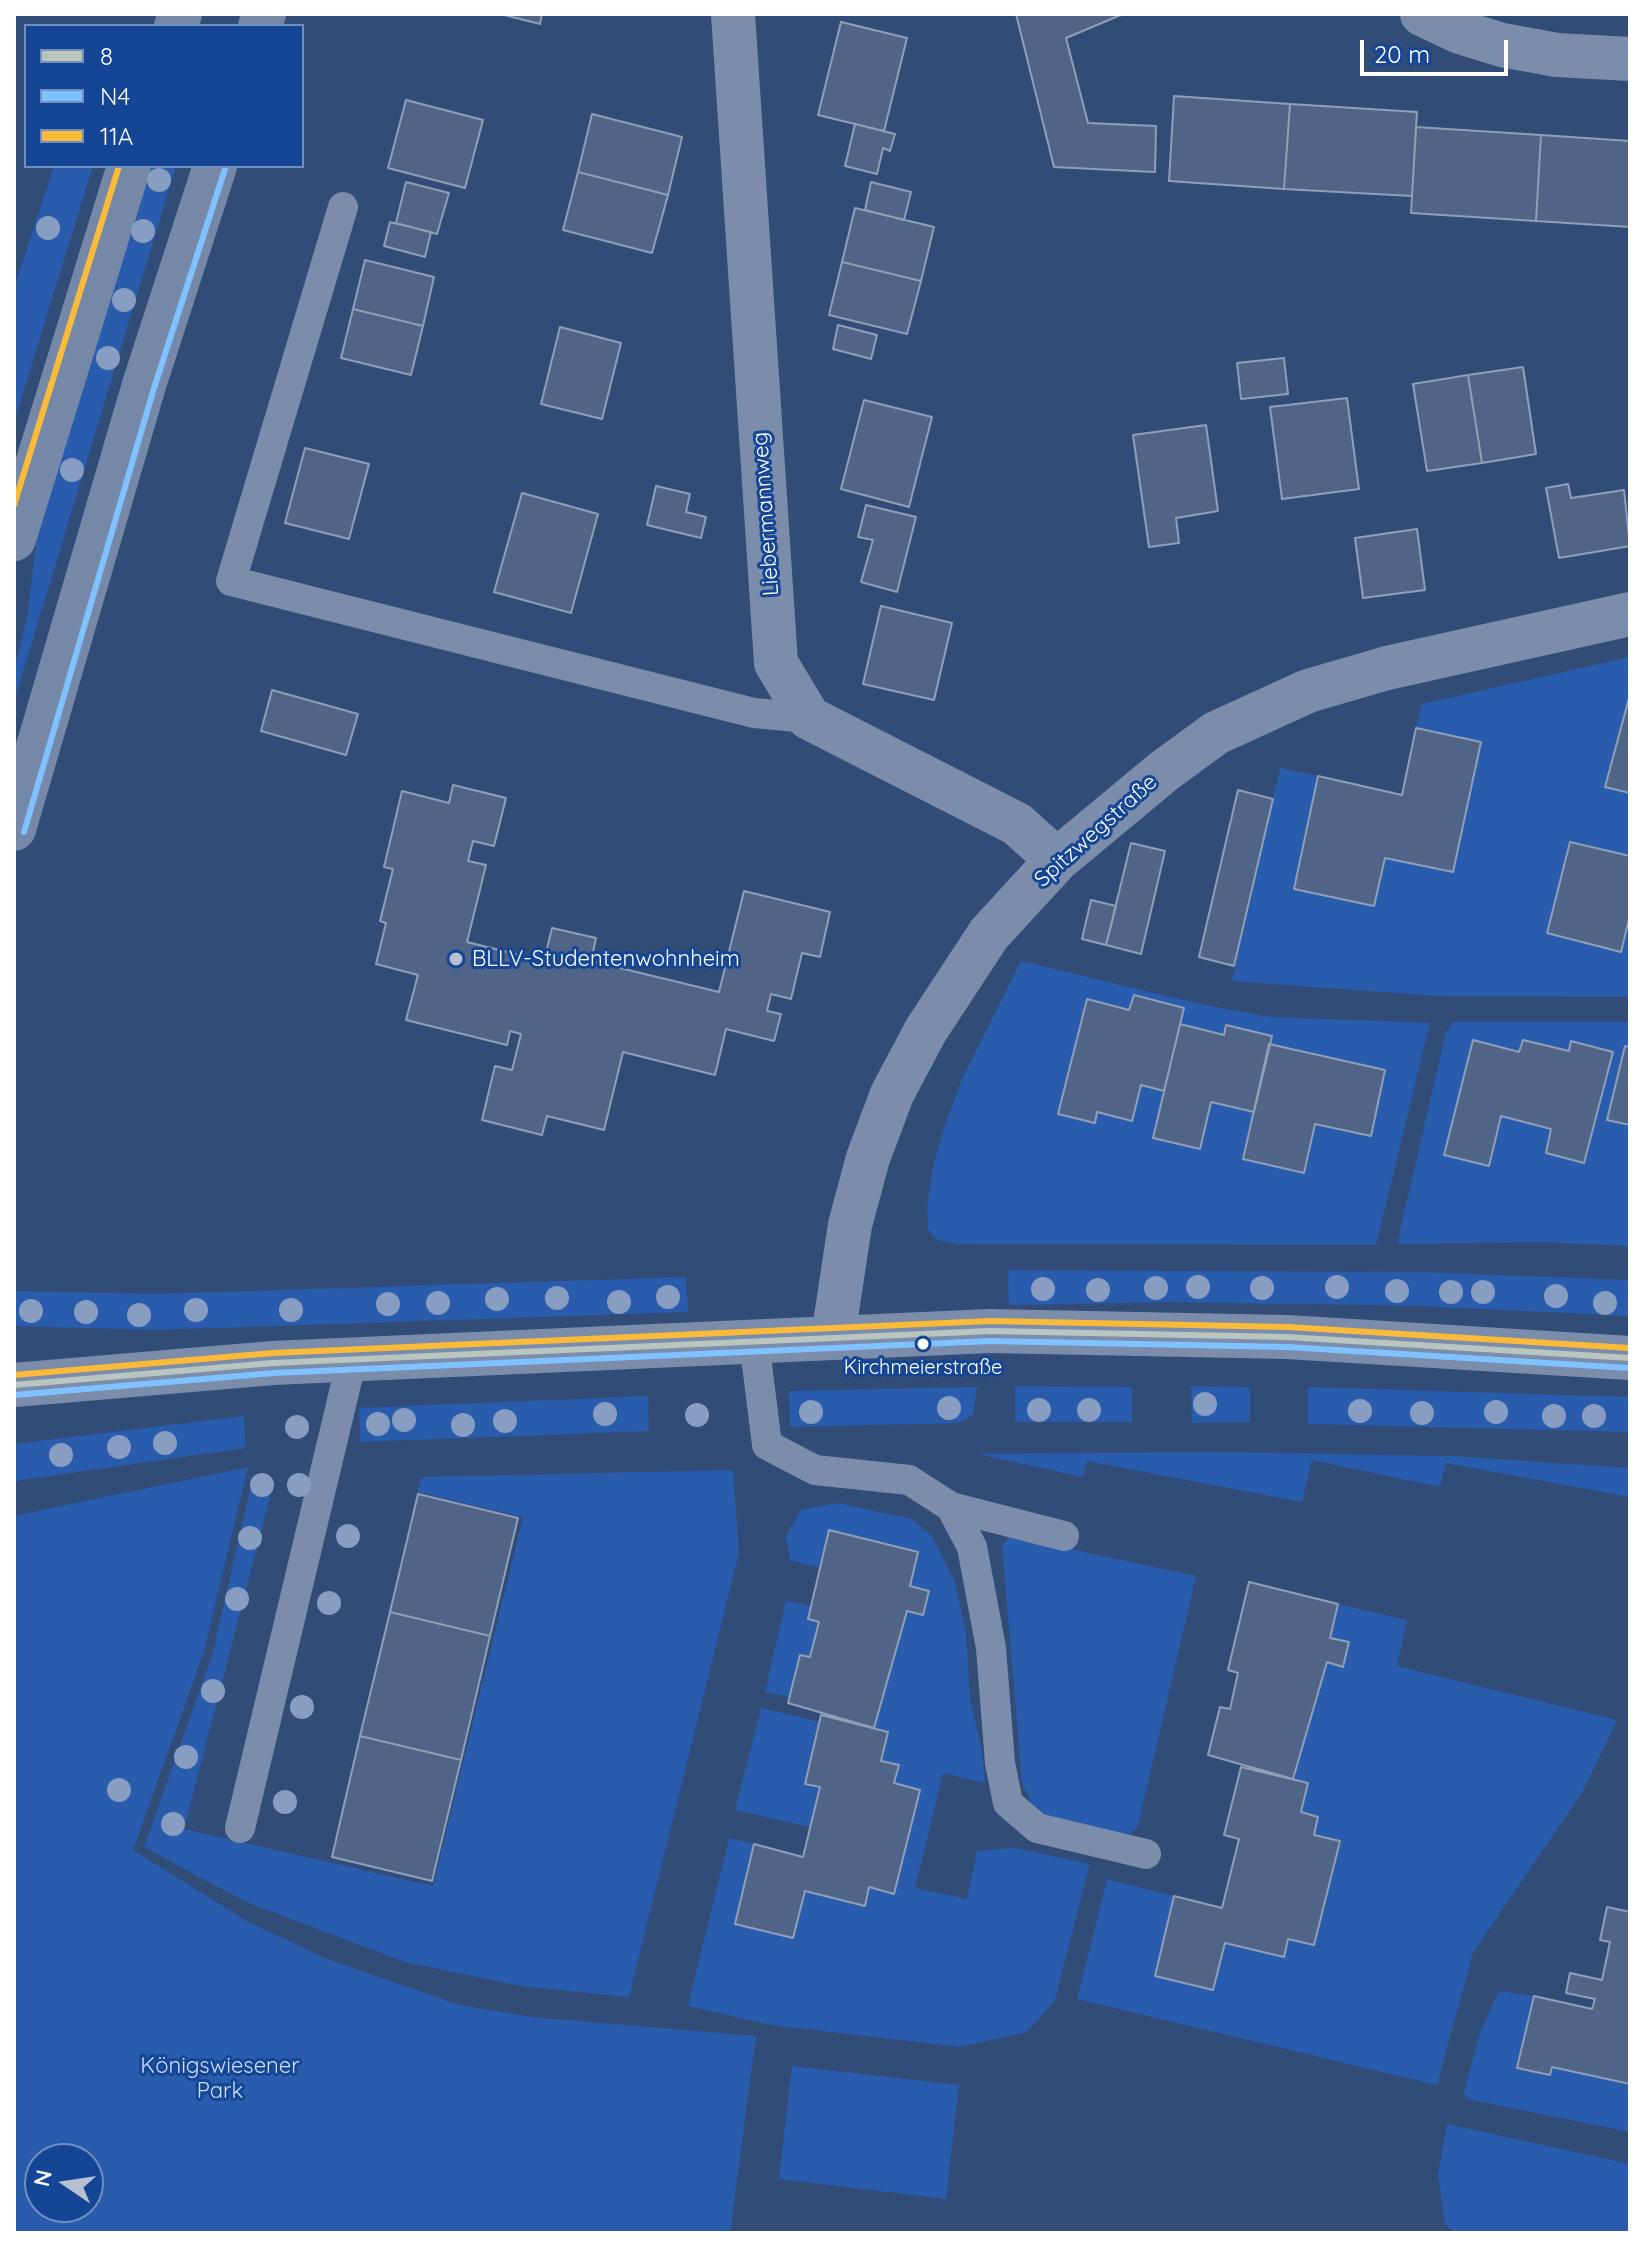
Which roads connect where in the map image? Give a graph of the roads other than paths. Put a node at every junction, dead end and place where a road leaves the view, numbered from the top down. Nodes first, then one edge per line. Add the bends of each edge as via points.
1 (733, 14) edge
2 (1422, 14) edge
3 (1630, 59) edge
4 (128, 168) edge
5 (214, 168) edge
6 (343, 207) dead end
7 (14, 539) edge
8 (1630, 614) edge
9 (809, 718) junction
10 (14, 829) edge
11 (1057, 860) junction
12 (833, 1337) junction
13 (754, 1341) junction
14 (1630, 1358) edge
15 (352, 1359) junction
16 (14, 1385) edge
17 (951, 1507) junction
18 (1064, 1536) dead end
19 (240, 1828) dead end
20 (1146, 1854) dead end

1 - 9 street, Liebermannweg via 776,663
2 - 3 street via 1502,45
4 - 7 main road
5 - 10 main road via 144,385
6 - 9 lane via 231,581 754,713
8 - 11 street, Spitzwegstraße via 1308,691 1216,733
9 - 11 street via 1017,824
11 - 12 street, Spitzwegstraße via 989,934 926,1030 892,1094 850,1225
12 - 13 street
12 - 14 street via 990,1331 1272,1337
13 - 15 street
13 - 17 lane via 767,1445 815,1470 909,1480
15 - 16 street
15 - 19 lane
17 - 18 lane
17 - 20 lane via 972,1547 991,1648 1008,1803 1037,1828

